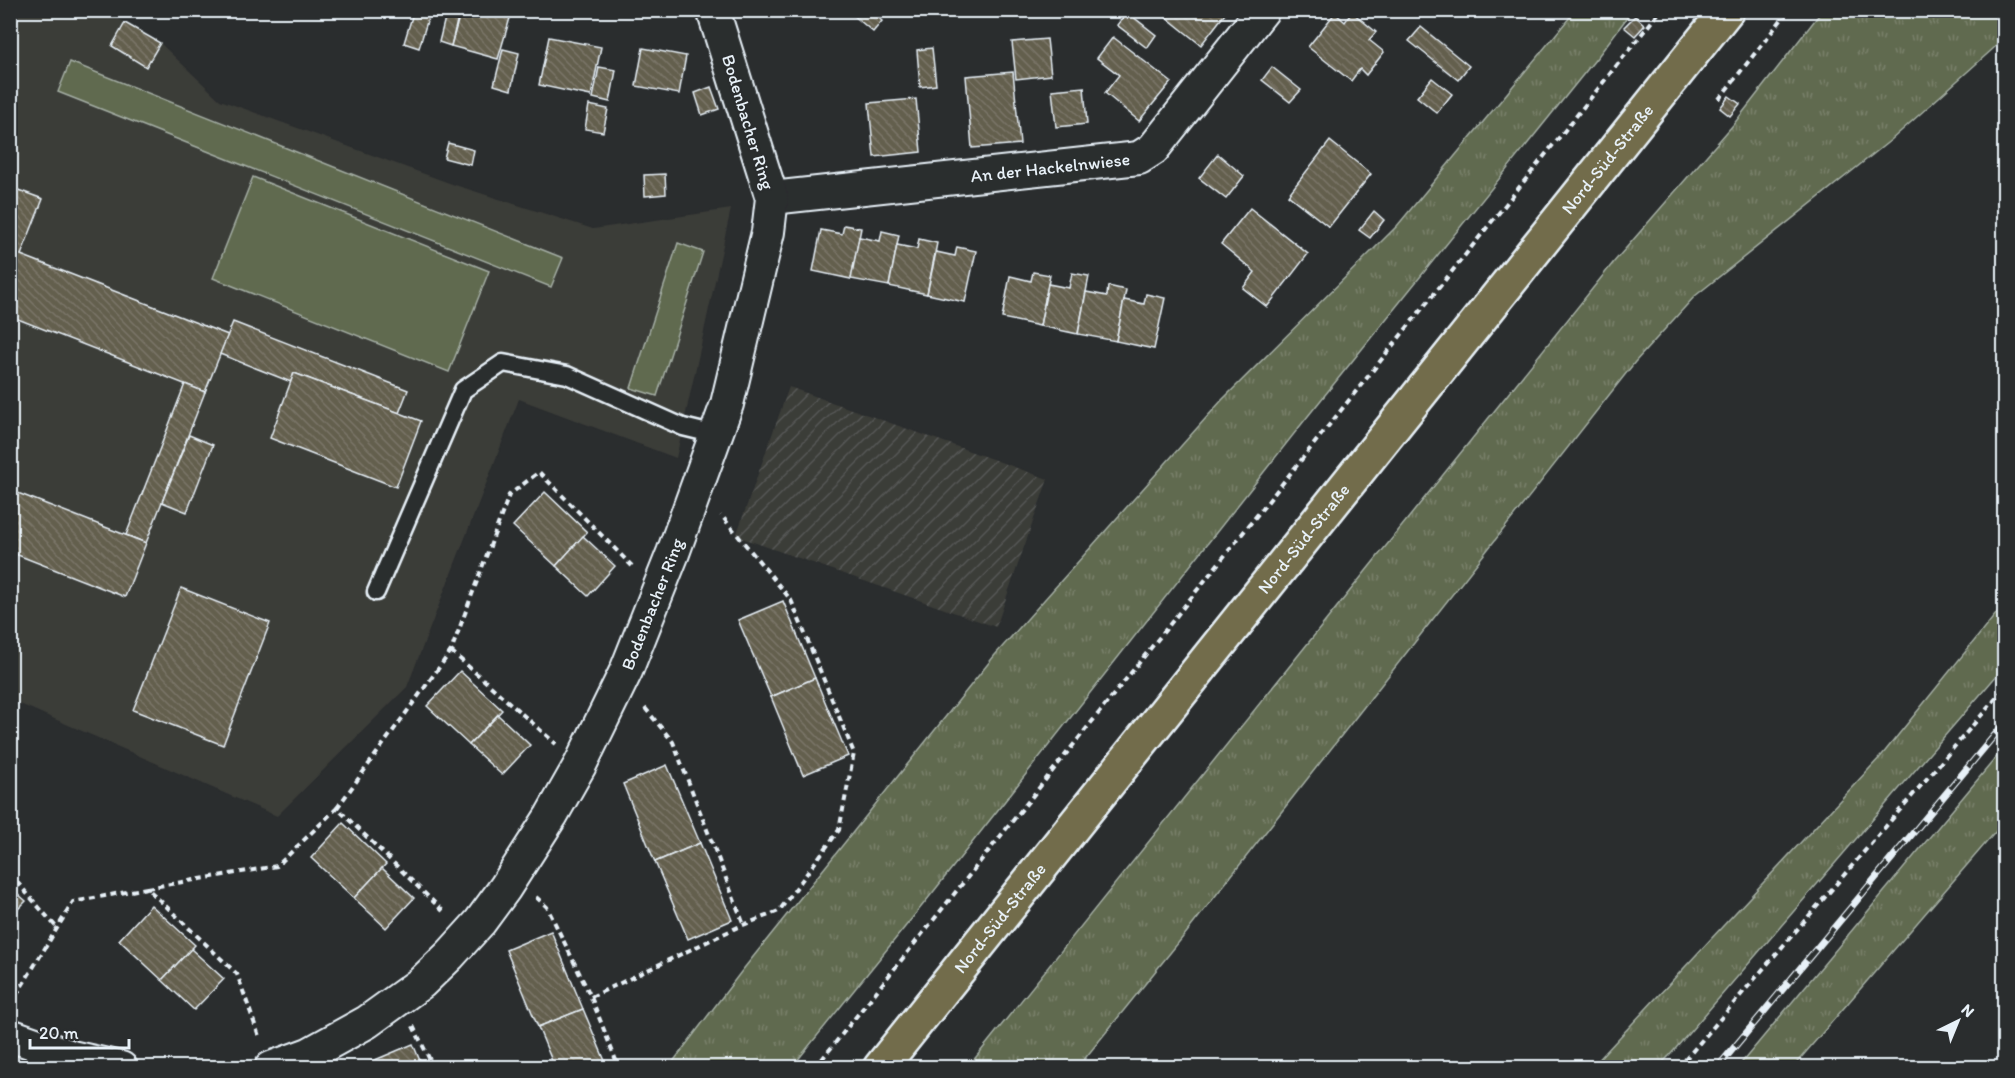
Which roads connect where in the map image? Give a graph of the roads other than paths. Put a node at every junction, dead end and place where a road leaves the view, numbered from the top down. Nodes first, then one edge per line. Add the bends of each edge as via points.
1 (714, 10) edge
2 (1263, 10) edge
3 (1727, 10) edge
4 (772, 198) junction
5 (716, 435) junction
6 (376, 592) dead end
7 (10, 1035) edge
8 (267, 1057) edge
9 (121, 1068) edge
10 (880, 1068) edge

1 - 4 street, Bodenbacher Ring
2 - 4 street, An der Hackelnwiese via 1153,149 1139,158
3 - 10 main road, Nord-Süd-Straße
4 - 5 street, Bodenbacher Ring via 768,232
5 - 6 lane via 683,427 567,375 503,363 463,390
5 - 8 street, Bodenbacher Ring via 622,680 580,765 512,877 450,956 421,983 367,1022 309,1054
7 - 9 street via 72,1057

